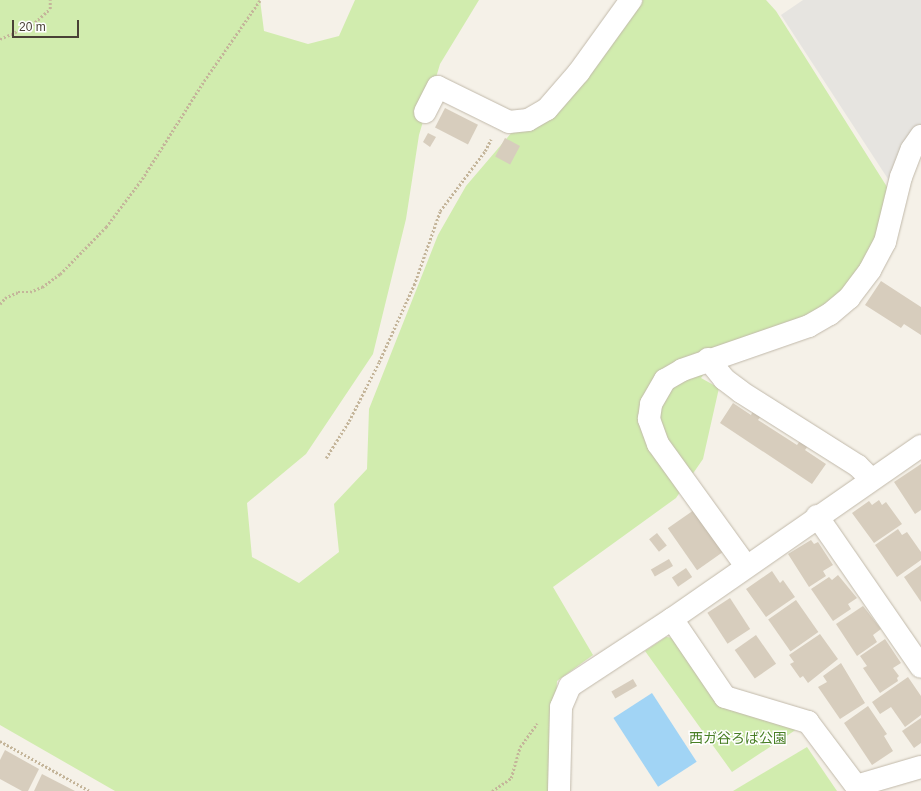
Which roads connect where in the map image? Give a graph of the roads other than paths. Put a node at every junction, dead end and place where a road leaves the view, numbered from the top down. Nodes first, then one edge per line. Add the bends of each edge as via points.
1 (631, 0) edge
2 (425, 112) dead end
3 (921, 136) edge
4 (708, 359) junction
5 (921, 446) edge
6 (871, 480) junction
7 (817, 516) junction
8 (746, 566) junction
9 (672, 618) junction
10 (921, 667) edge
11 (921, 767) edge
12 (559, 791) edge

1 - 2 street via 579,72 547,109 528,120 509,122 438,87
3 - 4 street via 912,149 901,176 885,242 870,270 849,298 830,314 809,326 774,340
4 - 6 street via 724,378 741,392 858,466
4 - 8 street via 665,380 651,404 649,418 658,444
5 - 6 street
6 - 7 street
7 - 8 street
7 - 10 street
8 - 9 street
9 - 11 street via 725,697 808,722 856,786
9 - 12 street via 570,686 561,707

